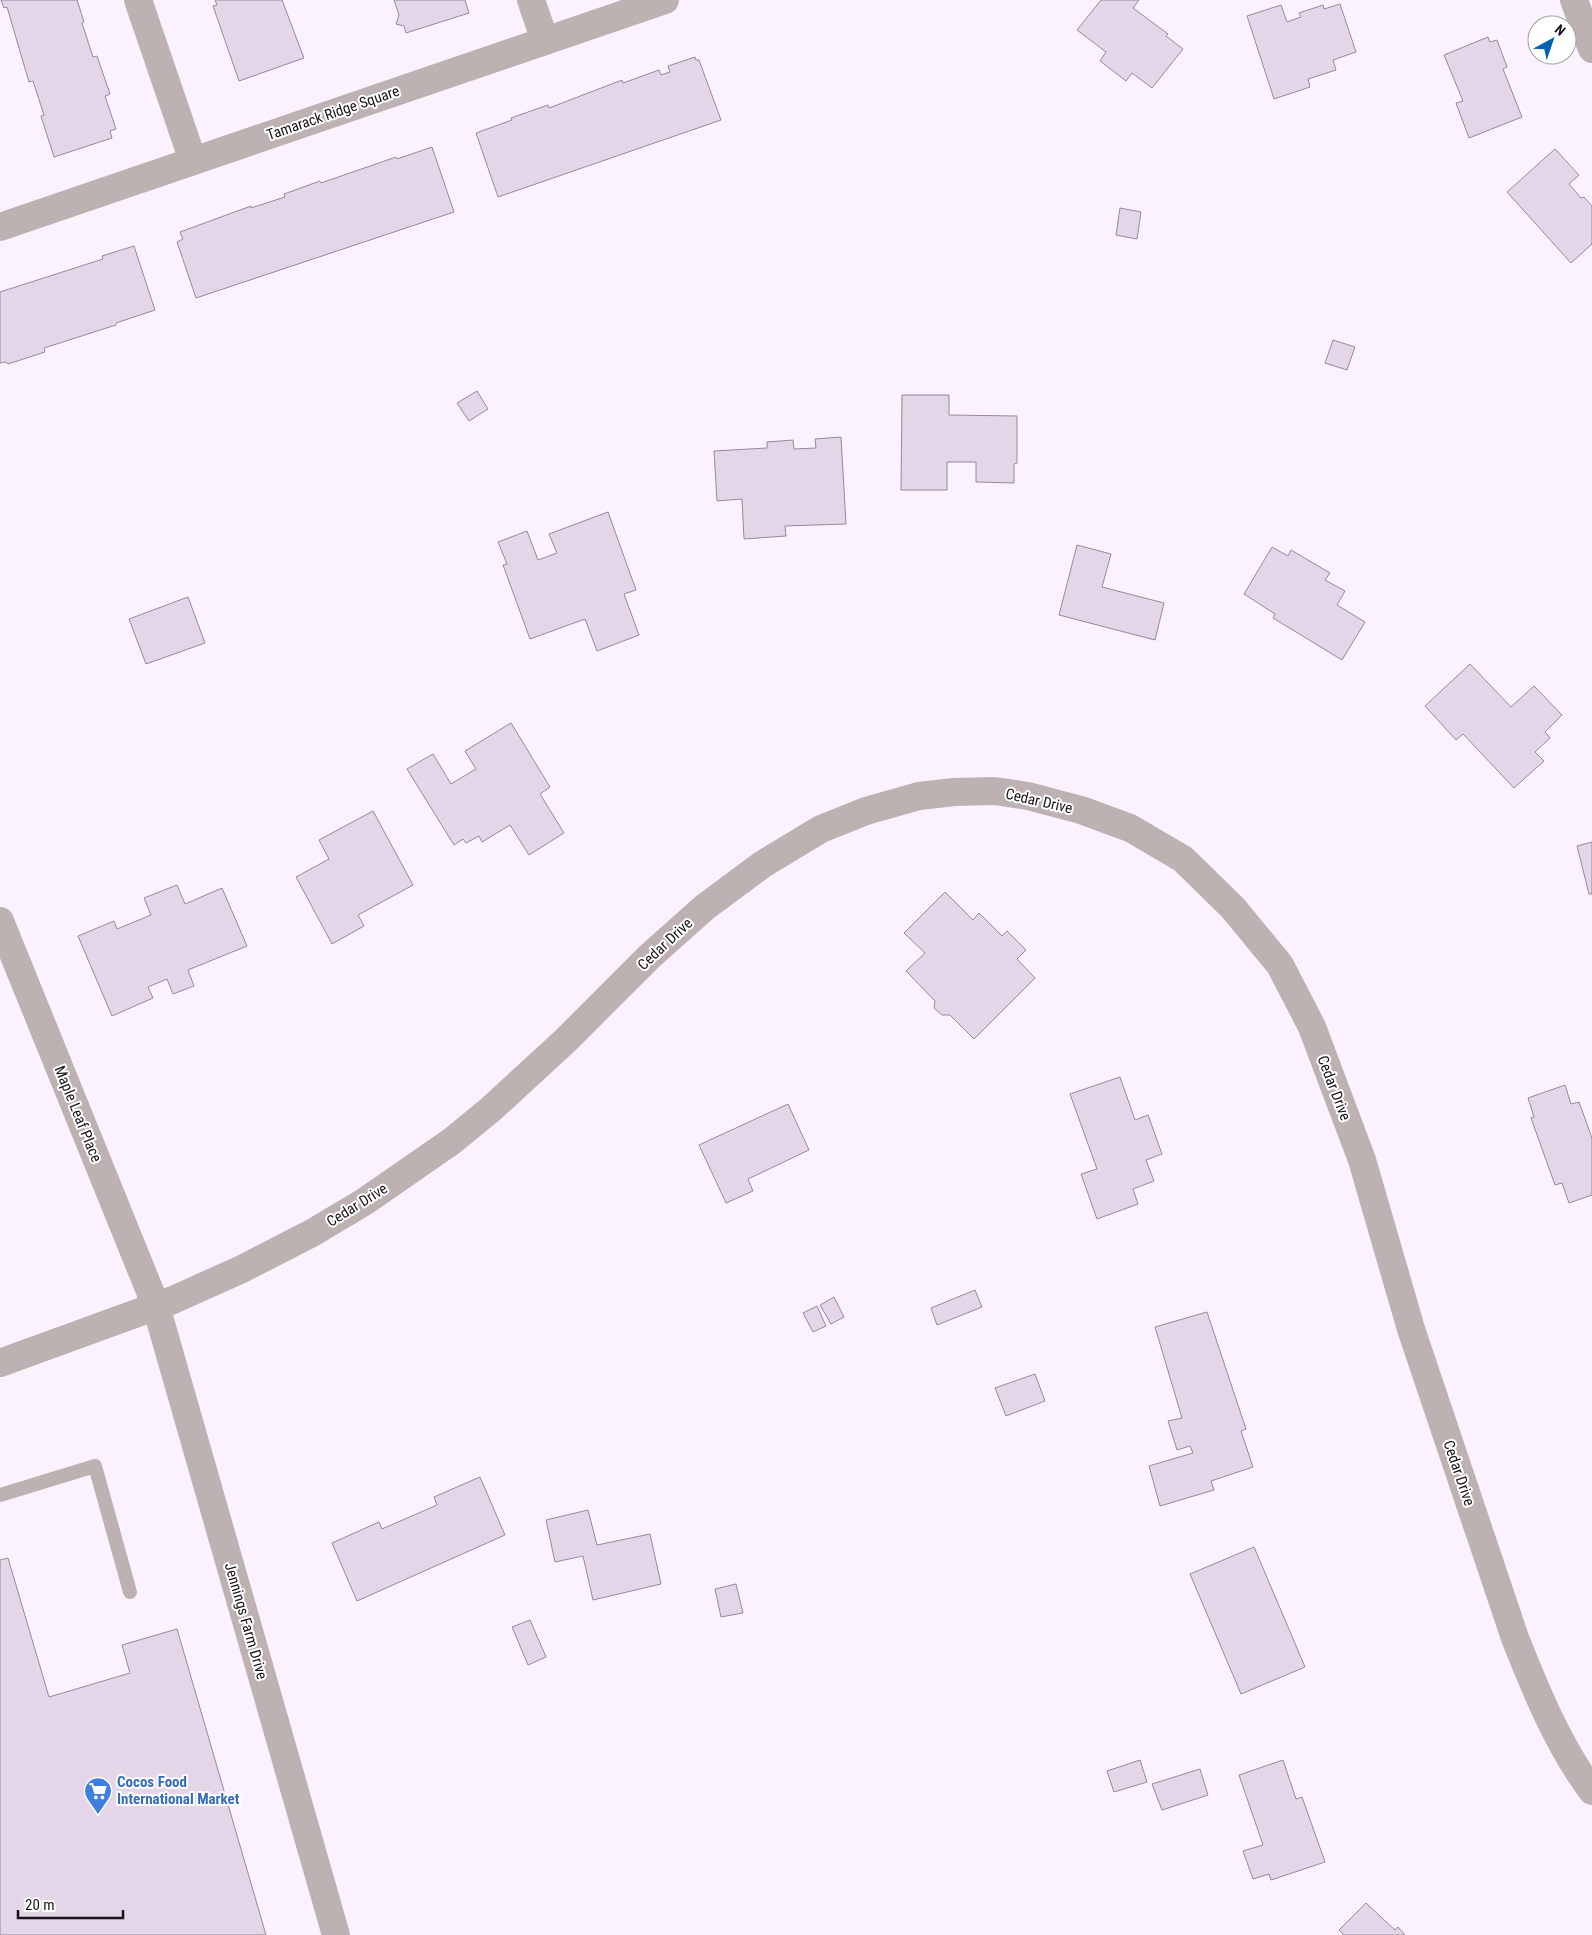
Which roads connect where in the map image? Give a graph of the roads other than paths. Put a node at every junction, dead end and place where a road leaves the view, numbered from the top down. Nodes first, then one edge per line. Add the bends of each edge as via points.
1 (138, 0) edge
2 (531, 0) edge
3 (665, 0) edge
4 (1574, 0) edge
5 (545, 41) junction
6 (1592, 49) edge
7 (193, 161) junction
8 (0, 227) edge
9 (0, 921) edge
10 (156, 1306) junction
11 (0, 1363) edge
12 (0, 1495) edge
13 (130, 1592) dead end
14 (1592, 1791) edge
15 (336, 1935) edge

1 - 7 street
2 - 5 street
3 - 5 street, Tamarack Ridge Square
4 - 6 street
5 - 7 street, Tamarack Ridge Square
7 - 8 street, Tamarack Ridge Square
9 - 10 street, Maple Leaf Place
10 - 11 street, Cedar Drive
10 - 14 street, Cedar Drive via 242,1269 312,1233 364,1202 452,1141 498,1103 705,907 763,864 821,829 912,797 954,792 996,791 1081,810 1130,828 1183,859 1233,908 1280,965 1312,1027 1362,1160 1430,1389 1515,1638 1556,1730
10 - 15 street, Jennings Farm Drive
12 - 13 lane via 94,1466

